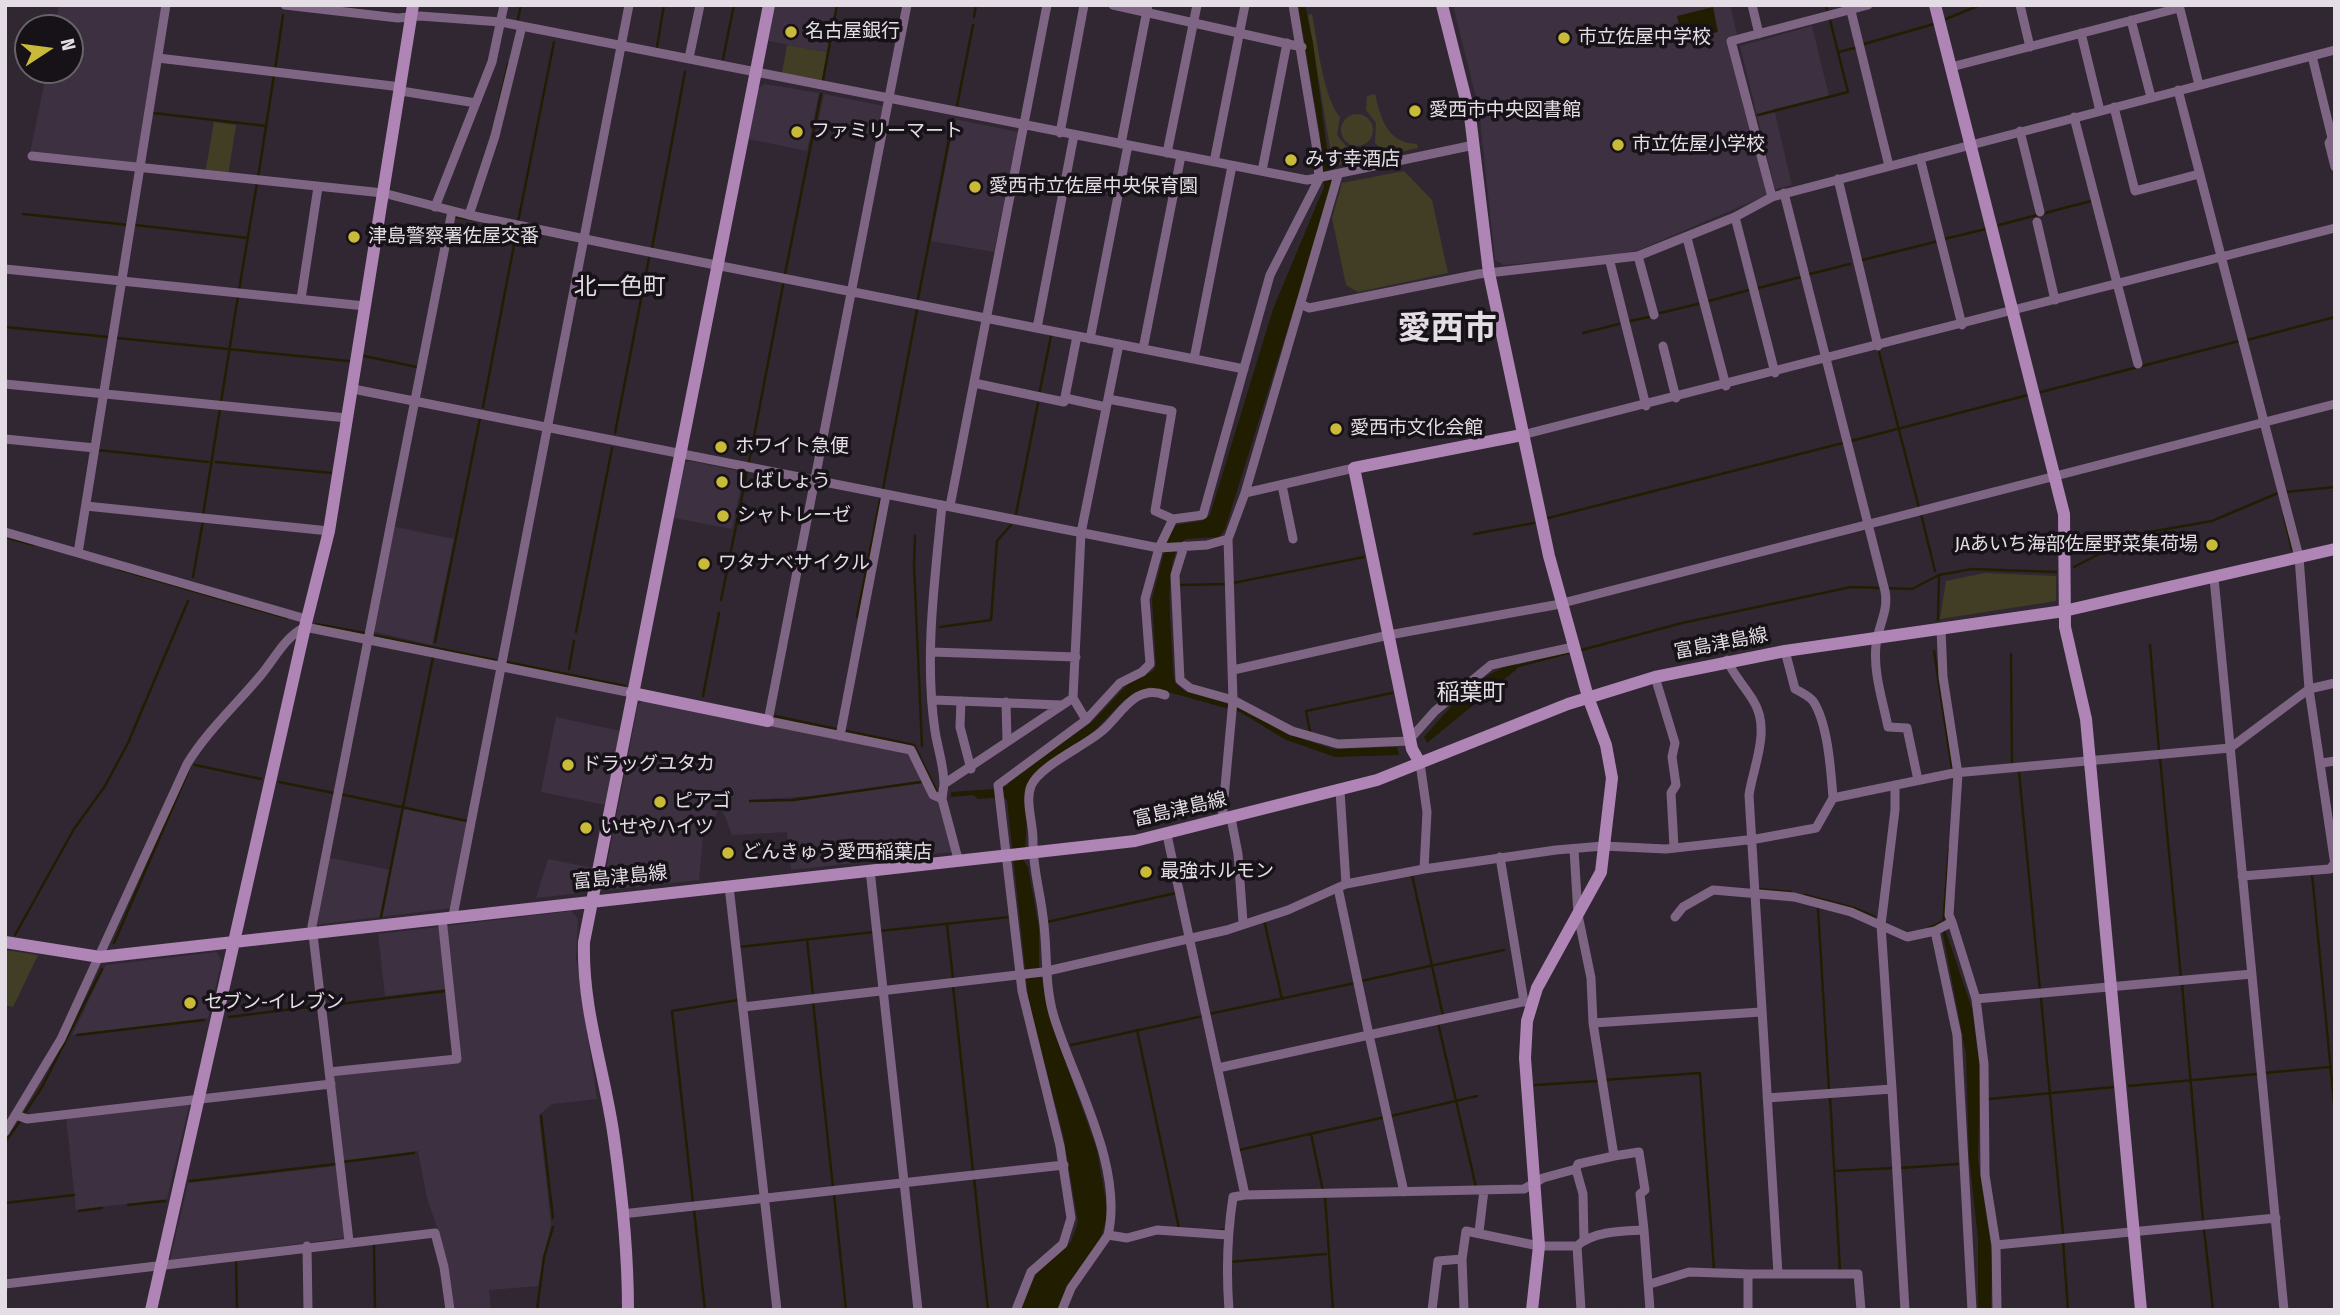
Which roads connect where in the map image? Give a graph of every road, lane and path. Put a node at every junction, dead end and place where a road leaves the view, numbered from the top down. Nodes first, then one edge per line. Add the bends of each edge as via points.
1 (166, 5) edge
2 (285, 5) edge
3 (504, 5) edge
4 (629, 5) edge
5 (699, 5) edge
6 (769, 5) edge
7 (907, 5) edge
8 (1047, 5) edge
9 (1084, 5) edge
10 (1113, 5) edge
11 (1196, 5) edge
12 (1245, 5) edge
13 (1293, 5) edge
14 (1442, 5) edge
15 (1752, 5) edge
16 (1868, 5) edge
17 (1935, 5) edge
18 (2020, 5) edge
19 (2179, 6) edge
20 (1850, 8) edge
21 (1148, 9) edge
22 (413, 11) edge
23 (2131, 20) junction
24 (501, 22) junction
25 (1193, 23) junction
26 (522, 26) junction
27 (1239, 33) junction
28 (2081, 33) junction
29 (1759, 34) junction
30 (1287, 43) junction
31 (621, 45) junction
32 (1302, 47) junction
33 (2030, 47) junction
34 (2335, 50) edge
35 (2312, 56) junction
36 (158, 58) junction
37 (689, 58) junction
38 (1951, 67) junction
39 (755, 72) junction
40 (2199, 85) junction
41 (401, 89) junction
42 (2178, 90) junction
43 (2151, 97) junction
44 (890, 98) junction
45 (476, 103) junction
46 (2114, 107) junction
47 (2100, 111) junction
48 (2074, 117) junction
49 (1024, 124) junction
50 (2020, 131) junction
51 (1060, 133) junction
52 (1074, 135) junction
53 (1971, 144) junction
54 (1124, 145) junction
55 (1474, 145) junction
56 (1167, 153) junction
57 (32, 156) dead end
58 (1181, 156) junction
59 (1920, 158) junction
60 (1214, 162) junction
61 (1232, 166) junction
62 (1889, 166) junction
63 (2335, 167) edge
64 (140, 168) junction
65 (1262, 171) junction
66 (2199, 174) junction
67 (1329, 177) junction
68 (1838, 179) junction
69 (318, 187) junction
70 (383, 193) junction
71 (1784, 194) junction
72 (1772, 197) junction
73 (435, 207) junction
74 (452, 211) junction
75 (2040, 212) dead end
76 (469, 215) junction
77 (1735, 217) junction
78 (2036, 222) dead end
79 (2335, 228) edge
80 (585, 238) junction
81 (1687, 238) junction
82 (1638, 256) junction
83 (2221, 258) junction
84 (1610, 262) junction
85 (718, 266) junction
86 (6, 269) edge
87 (1489, 273) junction
88 (122, 280) junction
89 (2117, 284) junction
90 (852, 293) junction
91 (301, 299) junction
92 (2055, 300) junction
93 (1301, 304) junction
94 (365, 306) junction
95 (2013, 311) junction
96 (1654, 315) dead end
97 (985, 318) junction
98 (1962, 325) junction
99 (1037, 328) junction
100 (1077, 336) junction
101 (1090, 339) junction
102 (1119, 344) junction
103 (1663, 345) dead end
104 (1878, 346) junction
105 (1143, 349) junction
106 (1194, 359) junction
107 (1826, 359) junction
108 (2138, 364) dead end
109 (1244, 369) junction
110 (1775, 373) junction
111 (974, 383) junction
112 (5, 384) edge
113 (1726, 386) junction
114 (353, 389) junction
115 (104, 394) junction
116 (1065, 398) junction
117 (1676, 398) junction
118 (414, 402) junction
119 (1107, 403) junction
120 (2335, 404) edge
121 (1646, 406) junction
122 (347, 418) junction
123 (2264, 423) junction
124 (547, 428) junction
125 (1522, 435) junction
126 (5, 439) edge
127 (95, 448) junction
128 (681, 455) junction
129 (1354, 468) junction
130 (2055, 476) junction
131 (815, 480) junction
132 (1282, 485) junction
133 (1245, 494) junction
134 (886, 495) junction
135 (946, 505) junction
136 (86, 506) junction
137 (1173, 519) junction
138 (1869, 525) junction
139 (329, 531) junction
140 (5, 532) edge
141 (1081, 533) junction
142 (1228, 539) junction
143 (1293, 540) dead end
144 (1182, 546) junction
145 (1161, 547) junction
146 (2335, 549) edge
147 (78, 553) junction
148 (2299, 557) junction
149 (2214, 578) junction
150 (1561, 603) junction
151 (2064, 611) junction
152 (306, 623) junction
153 (1941, 629) junction
154 (368, 635) junction
155 (1389, 635) junction
156 (1877, 638) junction
157 (1574, 651) junction
158 (1785, 651) junction
159 (932, 652) junction
160 (1076, 657) junction
161 (1727, 660) junction
162 (501, 666) junction
163 (1233, 670) junction
164 (1655, 677) junction
165 (2335, 683) edge
166 (2309, 689) junction
167 (632, 693) junction
168 (1165, 695) dead end
169 (1588, 697) junction
170 (1073, 698) junction
171 (934, 700) junction
172 (961, 701) junction
173 (1006, 702) junction
174 (1062, 705) junction
175 (1232, 705) junction
176 (1086, 720) junction
177 (768, 721) junction
178 (840, 736) junction
179 (1410, 740) junction
180 (1007, 741) junction
181 (2230, 748) junction
182 (2089, 761) junction
183 (2335, 761) edge
184 (1420, 763) junction
185 (2322, 763) junction
186 (971, 769) junction
187 (1958, 774) junction
188 (1918, 780) junction
189 (944, 785) junction
190 (1895, 785) junction
191 (1340, 791) junction
192 (1833, 798) junction
193 (942, 799) junction
194 (1226, 819) junction
195 (1167, 835) junction
196 (1751, 839) junction
197 (1603, 846) junction
198 (1674, 847) junction
199 (1574, 849) junction
200 (1030, 852) junction
201 (1007, 854) junction
202 (1500, 857) junction
203 (958, 859) junction
204 (2334, 865) edge
205 (1424, 869) junction
206 (870, 870) junction
207 (2242, 876) junction
208 (729, 886) junction
209 (1342, 886) junction
210 (1754, 891) junction
211 (593, 901) junction
212 (1578, 915) junction
213 (447, 917) junction
214 (1675, 917) dead end
215 (1243, 922) junction
216 (1951, 923) junction
217 (1881, 925) junction
218 (1937, 930) junction
219 (312, 932) junction
220 (1189, 939) junction
221 (5, 942) edge
222 (233, 942) junction
223 (100, 957) junction
224 (1044, 972) junction
225 (2252, 974) junction
226 (1023, 975) junction
227 (2111, 989) junction
228 (884, 990) junction
229 (1976, 999) junction
230 (1526, 1003) junction
231 (743, 1007) junction
232 (1761, 1012) junction
233 (1593, 1023) junction
234 (1370, 1035) junction
235 (1218, 1068) junction
236 (329, 1072) junction
237 (331, 1084) junction
238 (1892, 1089) junction
239 (198, 1098) junction
240 (1767, 1098) junction
241 (21, 1117) junction
242 (5, 1132) edge
243 (1614, 1156) junction
244 (1064, 1166) junction
245 (1576, 1169) junction
246 (903, 1183) junction
247 (1536, 1183) junction
248 (1483, 1190) junction
249 (1404, 1192) junction
250 (1245, 1195) junction
251 (765, 1199) junction
252 (622, 1214) junction
253 (2276, 1219) junction
254 (1644, 1230) junction
255 (1479, 1232) junction
256 (2134, 1232) junction
257 (1108, 1235) junction
258 (1228, 1235) junction
259 (349, 1241) junction
260 (1580, 1243) junction
261 (1996, 1245) junction
262 (307, 1246) junction
263 (1539, 1246) junction
264 (1462, 1259) junction
265 (161, 1264) junction
266 (1748, 1274) junction
267 (1777, 1274) junction
268 (5, 1284) edge
269 (1650, 1284) junction
270 (150, 1310) edge
271 (308, 1310) edge
272 (450, 1310) edge
273 (628, 1310) edge
274 (777, 1310) edge
275 (918, 1310) edge
276 (1016, 1310) edge
277 (1062, 1310) edge
278 (1229, 1310) edge
279 (1432, 1310) edge
280 (1464, 1310) edge
281 (1532, 1310) edge
282 (1581, 1310) edge
283 (1650, 1310) edge
284 (1748, 1310) edge
285 (1861, 1310) edge
286 (1905, 1310) edge
287 (1972, 1310) edge
288 (1997, 1310) edge
289 (2141, 1310) edge
290 (2284, 1310) edge

1 - 36 street
2 - 22 street via 398,18
3 - 24 street
4 - 31 street
5 - 37 street
6 - 39 street
7 - 44 street
8 - 49 street
9 - 51 street
10 - 21 street
11 - 25 street
12 - 27 street
13 - 32 street
14 - 55 street
15 - 29 street
16 - 20 street
17 - 38 street
18 - 33 street
19 - 23 street
19 - 40 street
20 - 29 street
20 - 62 street
21 - 25 street
21 - 54 street
22 - 24 street
22 - 41 street
23 - 28 street
23 - 43 street
24 - 26 street
24 - 45 street
25 - 27 street
25 - 56 street
26 - 31 street
26 - 76 street via 495,136
27 - 30 street
27 - 60 street
28 - 33 street
28 - 47 street
29 - 72 street via 1731,41
30 - 32 street
30 - 65 street
31 - 37 street
31 - 80 street
32 - 67 street
33 - 38 street
34 - 35 street
35 - 40 street
35 - 63 street
36 - 41 street
36 - 64 street
37 - 39 street
38 - 53 street
39 - 44 street
39 - 85 street
40 - 42 street
41 - 45 street
41 - 70 street
42 - 43 street
42 - 66 street
43 - 46 street
44 - 49 street
44 - 90 street
45 - 73 street
46 - 47 street
46 - 66 street via 2135,191
47 - 48 street
48 - 50 street
48 - 89 street
49 - 51 street
49 - 97 street
50 - 53 street
50 - 75 street
51 - 52 street
52 - 54 street
52 - 99 street
53 - 59 street
53 - 95 street
54 - 56 street
54 - 101 street
55 - 67 street
55 - 87 street
56 - 58 street
57 - 64 street
58 - 60 street
58 - 105 street
59 - 62 street
59 - 98 street
60 - 61 street
61 - 65 street
61 - 106 street
62 - 68 street
64 - 69 street
64 - 88 street
65 - 67 street via 1307,180
66 - 83 street
67 - 93 street
67 - 109 street via 1270,275
68 - 71 street
68 - 104 street
69 - 70 street
69 - 91 street
70 - 73 street
70 - 94 street
71 - 72 street
71 - 107 street
72 - 77 street
73 - 74 street
74 - 76 street
74 - 118 street
76 - 80 street
77 - 81 street
77 - 110 street
78 - 92 street
79 - 83 street
80 - 85 street
80 - 124 street
81 - 82 street
81 - 113 street
82 - 84 street
82 - 96 street
83 - 89 street
83 - 123 street
84 - 87 street
84 - 121 street
85 - 90 street
85 - 128 street
86 - 88 street
87 - 93 street via 1308,308
87 - 125 street
88 - 91 street
88 - 115 street
89 - 92 street
89 - 108 street
90 - 97 street
90 - 131 street
91 - 94 street
92 - 95 street
93 - 133 street
94 - 114 street
95 - 98 street
95 - 130 street
97 - 99 street
97 - 111 street
98 - 104 street
99 - 100 street
100 - 101 street
100 - 116 street
101 - 102 street
102 - 105 street
102 - 119 street
103 - 117 street
104 - 107 street
105 - 106 street
106 - 109 street
107 - 110 street
107 - 138 street
109 - 137 street via 1205,512
110 - 113 street
111 - 116 street via 1036,398 1064,402
111 - 135 street
112 - 115 street
113 - 117 street
114 - 118 street
114 - 122 street
115 - 122 street
115 - 127 street
116 - 119 street
117 - 121 street
118 - 124 street
118 - 154 street
119 - 137 street via 1172,411 1154,511
119 - 141 street
120 - 123 street
121 - 125 street
122 - 139 street
123 - 130 street
123 - 148 street
124 - 128 street
124 - 162 street
125 - 129 street
125 - 150 street
126 - 127 street
127 - 136 street
128 - 131 street
128 - 167 street
129 - 132 street
129 - 155 street
130 - 138 street
130 - 151 street via 2066,531
131 - 134 street
131 - 177 street
132 - 133 street
132 - 143 street
133 - 142 street
134 - 135 street
134 - 178 street
135 - 141 street
135 - 159 street via 931,622
136 - 139 street
136 - 147 street
137 - 145 street
138 - 150 street
138 - 156 street via 1887,604
139 - 152 street
140 - 147 street
141 - 145 street
141 - 160 street
142 - 144 street
142 - 163 street
144 - 145 street
144 - 175 street via 1175,575 1178,675 1191,688
145 - 176 street via 1145,599 1150,664 1120,683
146 - 148 street, 富島津島線
147 - 152 street
148 - 149 street, 富島津島線
148 - 166 street
149 - 151 street, 富島津島線
149 - 181 street
150 - 155 street
150 - 157 street
151 - 153 street, 富島津島線
151 - 182 street via 2086,719
152 - 154 street
152 - 222 street
152 - 223 street via 289,636 262,674 214,724 187,764
153 - 156 street, 富島津島線
153 - 187 street via 1943,677
154 - 162 street
154 - 219 street
155 - 163 street
155 - 179 street
156 - 158 street, 富島津島線
156 - 188 street via 1876,667 1888,727 1907,728
157 - 169 street
157 - 179 street via 1491,665 1435,711
158 - 161 street, 富島津島線
158 - 192 street via 1795,689 1812,699 1818,714
159 - 160 street
159 - 171 street
160 - 170 street
161 - 164 street, 富島津島線
161 - 196 street via 1756,705 1760,725 1749,795
162 - 167 street
162 - 213 street
163 - 175 street
164 - 169 street, 富島津島線
164 - 198 street via 1675,743 1676,785 1671,793
165 - 166 street
166 - 181 street
166 - 185 street
167 - 177 street
167 - 211 street
168 - 200 street via 1152,692 1126,704 1101,733 1037,777 1030,791
169 - 184 street, 富島津島線
169 - 197 street via 1606,744 1612,778
170 - 174 street
170 - 176 street
171 - 172 street
171 - 189 street
172 - 173 street
172 - 186 street via 960,727
173 - 174 street
173 - 180 street
174 - 180 street
175 - 179 street via 1338,744
175 - 194 street
176 - 201 street via 999,786
177 - 178 street
178 - 193 street via 911,750 933,795
179 - 184 street
180 - 186 street
181 - 182 street
181 - 207 street
182 - 187 street
182 - 227 street
183 - 185 street
184 - 191 street, 富島津島線
184 - 205 street via 1427,812
185 - 204 street
186 - 189 street
187 - 188 street
187 - 216 street
188 - 190 street
189 - 193 street
190 - 192 street
190 - 217 street
191 - 194 street, 富島津島線
191 - 209 street
192 - 196 street via 1816,828
193 - 203 street
194 - 195 street, 富島津島線
194 - 215 street via 1238,853
195 - 200 street, 富島津島線
195 - 220 street
196 - 198 street
196 - 210 street
197 - 198 street
197 - 199 street
197 - 212 street via 1601,872
199 - 202 street
199 - 212 street
200 - 201 street, 富島津島線
200 - 224 street via 1043,916
201 - 203 street, 富島津島線
201 - 226 street
202 - 205 street
202 - 230 street
203 - 206 street, 富島津島線
204 - 207 street
205 - 209 street
206 - 208 street, 富島津島線
206 - 228 street
207 - 225 street
208 - 211 street, 富島津島線
208 - 231 street
209 - 215 street via 1288,910
209 - 234 street
210 - 214 street via 1713,890 1682,907
210 - 217 street via 1851,912
210 - 232 street
211 - 213 street, 富島津島線
211 - 252 street via 584,942 586,990 614,1138
212 - 230 street
212 - 233 street via 1591,978
213 - 219 street, 富島津島線
213 - 236 street via 457,1059
215 - 220 street
216 - 218 street
216 - 229 street
217 - 218 street via 1907,937
217 - 238 street
218 - 287 street via 1957,1035
219 - 222 street, 富島津島線
219 - 236 street
220 - 224 street
220 - 235 street
221 - 223 street, 富島津島線
222 - 223 street, 富島津島線
222 - 239 street
223 - 241 street
224 - 226 street
224 - 257 street via 1054,1016 1101,1144 1112,1210
225 - 227 street
225 - 253 street
226 - 228 street
226 - 244 street via 1030,1029
227 - 229 street
227 - 256 street
228 - 231 street
228 - 246 street
229 - 261 street via 1984,1064 1985,1175
230 - 234 street
230 - 247 street via 1525,1058
231 - 251 street
232 - 233 street
232 - 240 street
233 - 243 street
234 - 235 street
234 - 249 street
235 - 250 street
236 - 237 street
237 - 239 street
237 - 259 street
238 - 240 street
238 - 286 street
239 - 241 street
239 - 265 street
240 - 267 street
241 - 242 street
243 - 245 street via 1578,1164
243 - 254 street via 1639,1152 1645,1190 1640,1194
244 - 246 street
244 - 276 street via 1071,1218 1068,1231 1054,1253 1031,1272
245 - 247 street
245 - 260 street via 1583,1194
246 - 251 street
246 - 275 street
247 - 248 street via 1524,1189
247 - 263 street
248 - 249 street
248 - 255 street
249 - 250 street
250 - 258 street via 1233,1197
251 - 252 street
251 - 274 street
252 - 273 street
253 - 256 street
253 - 290 street
254 - 260 street
254 - 269 street
255 - 263 street
255 - 264 street via 1466,1231
256 - 261 street
256 - 289 street
257 - 258 street via 1127,1237 1157,1230
257 - 277 street via 1071,1288
258 - 278 street
259 - 262 street
259 - 272 street via 435,1233
260 - 263 street
260 - 282 street
261 - 288 street
262 - 265 street
262 - 271 street
263 - 281 street
264 - 279 street via 1438,1261
264 - 280 street
265 - 268 street
265 - 270 street
266 - 267 street
266 - 269 street via 1689,1272
266 - 284 street
267 - 285 street via 1858,1274
269 - 283 street

